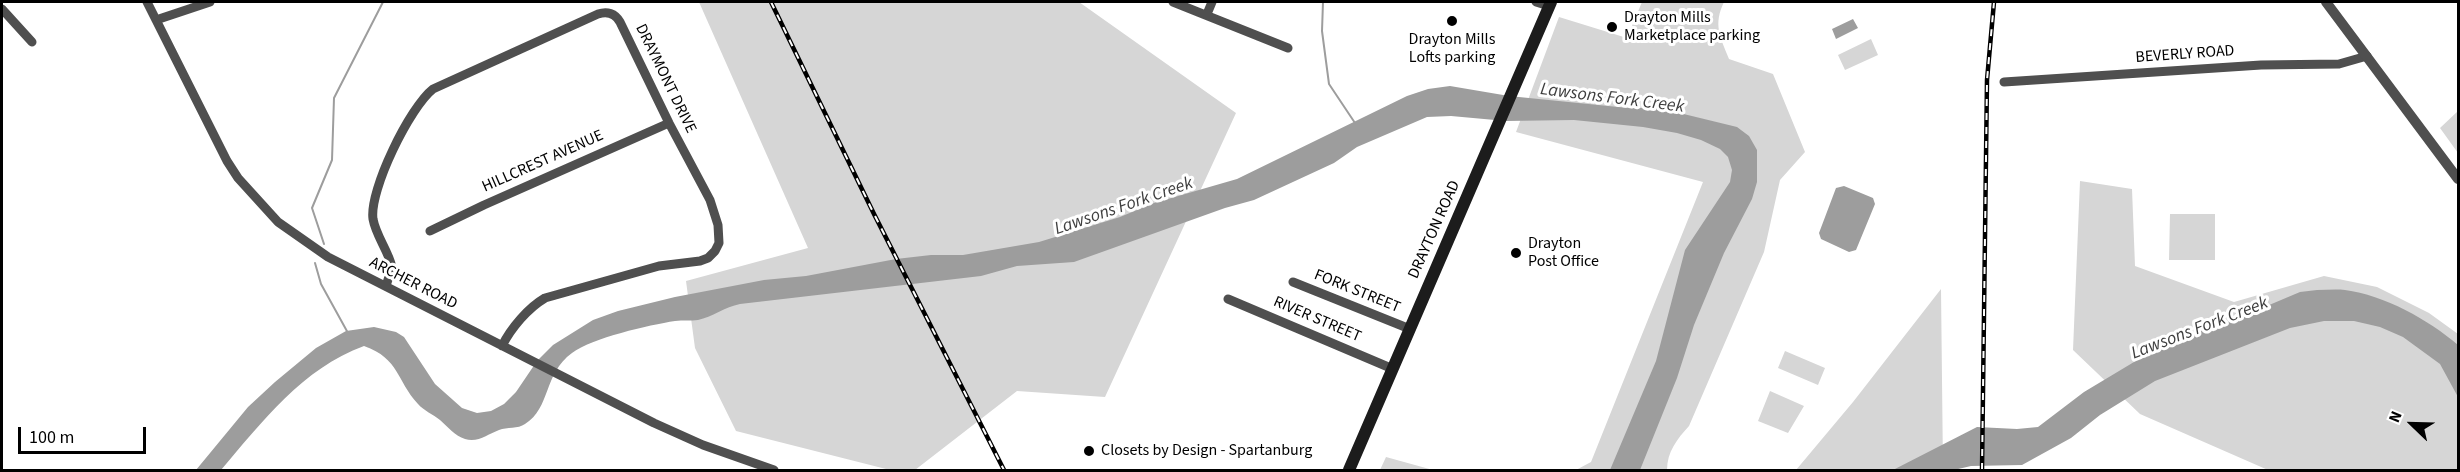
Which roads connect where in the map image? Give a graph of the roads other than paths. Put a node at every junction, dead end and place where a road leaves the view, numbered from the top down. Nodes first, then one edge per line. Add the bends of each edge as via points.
1 (147, 2) edge
2 (210, 2) edge
3 (1173, 2) edge
4 (1212, 2) edge
5 (1536, 2) edge
6 (2326, 2) edge
7 (1550, 4) edge
8 (2, 9) edge
9 (1207, 14) junction
10 (156, 20) junction
11 (32, 42) dead end
12 (1288, 48) dead end
13 (2367, 56) junction
14 (2004, 82) dead end
15 (669, 123) junction
16 (2458, 179) edge
17 (430, 231) dead end
18 (1293, 282) dead end
19 (386, 286) junction
20 (1228, 299) dead end
21 (1410, 329) junction
22 (502, 346) junction
23 (1393, 369) junction
24 (774, 471) edge
25 (1349, 471) edge

1 - 10 street, ARCHER ROAD
2 - 10 street
3 - 9 street
4 - 9 street
5 - 7 street
6 - 13 street
7 - 21 main road, DRAYTON ROAD
8 - 11 street
9 - 12 street
10 - 19 street, ARCHER ROAD via 227,161 250,193 309,246
13 - 14 street, BEVERLY ROAD via 2339,64
13 - 16 street
15 - 17 street, HILLCREST AVENUE
15 - 19 street, DRAYMONT DRIVE via 621,22 606,12 433,89 414,111 375,194 374,219 392,267
15 - 22 street, DRAYMONT DRIVE via 715,213 719,238 715,251 700,261 659,266 546,298 534,306
18 - 21 street, FORK STREET
19 - 22 street, ARCHER ROAD
20 - 23 street, RIVER STREET
21 - 23 main road, DRAYTON ROAD
22 - 24 street, ARCHER ROAD via 654,423
23 - 25 main road, DRAYTON ROAD

